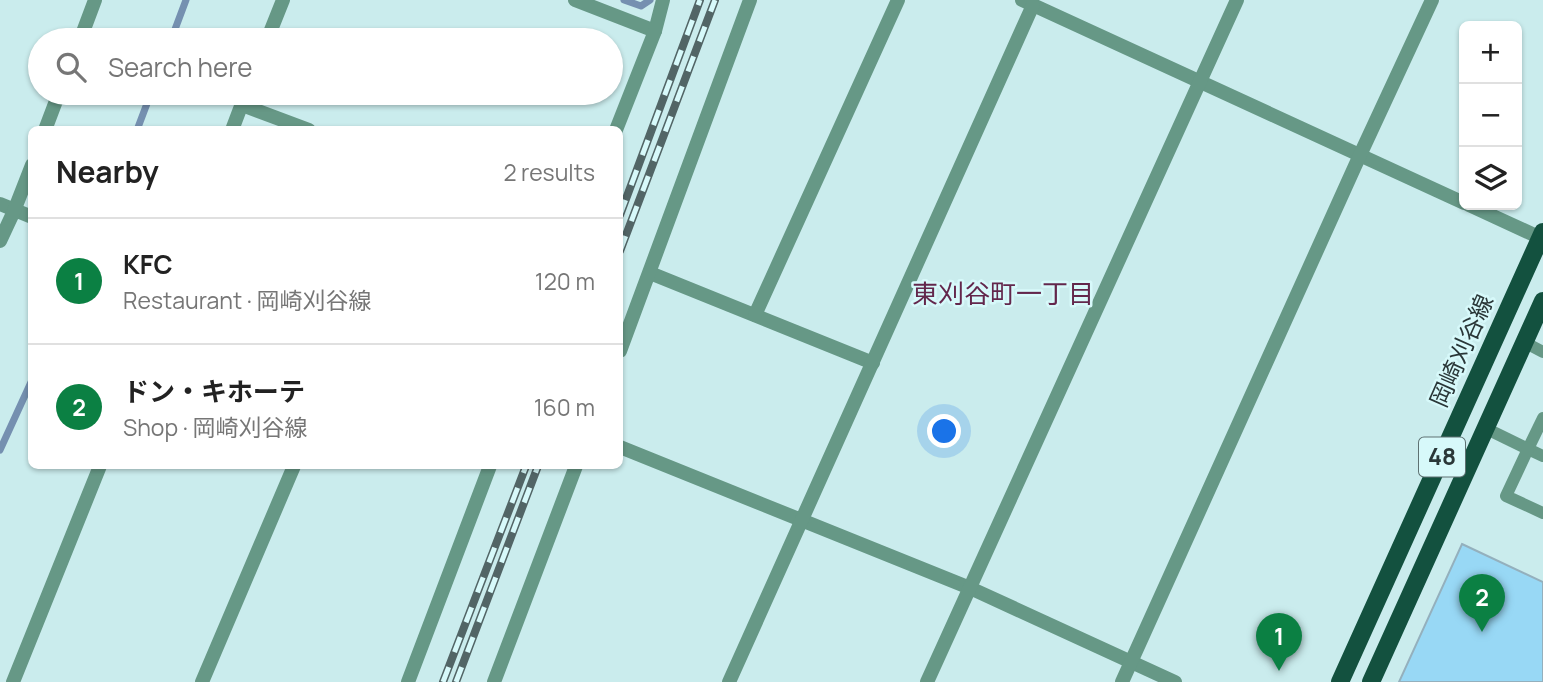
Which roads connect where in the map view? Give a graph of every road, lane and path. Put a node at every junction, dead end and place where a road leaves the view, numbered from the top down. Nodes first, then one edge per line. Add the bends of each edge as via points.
1 (95, 0) edge
2 (283, 0) edge
3 (575, 0) edge
4 (663, 0) edge
5 (750, 0) edge
6 (898, 0) edge
7 (1237, 0) edge
8 (1432, 0) edge
9 (1028, 2) edge
10 (84, 28) edge
11 (272, 28) edge
12 (655, 31) junction
13 (1200, 80) junction
14 (55, 105) edge
15 (242, 105) edge
16 (257, 105) edge
17 (47, 126) edge
18 (234, 126) edge
19 (301, 126) edge
20 (618, 126) edge
21 (1360, 155) junction
22 (28, 176) edge
23 (1459, 201) edge
24 (0, 204) edge
25 (1480, 210) edge
26 (14, 211) junction
27 (28, 216) edge
28 (1542, 236) edge
29 (0, 241) edge
30 (650, 273) junction
31 (1543, 302) edge
32 (755, 315) junction
33 (1524, 342) junction
34 (623, 343) edge
35 (1543, 352) edge
36 (873, 363) junction
37 (1543, 418) edge
38 (1485, 429) junction
39 (623, 448) edge
40 (1528, 449) junction
41 (1543, 456) edge
42 (99, 469) edge
43 (293, 469) edge
44 (489, 469) edge
45 (575, 469) edge
46 (1543, 513) edge
47 (802, 522) junction
48 (970, 588) junction
49 (1131, 662) junction
50 (13, 682) edge
51 (202, 682) edge
52 (408, 682) edge
53 (494, 682) edge
54 (729, 682) edge
55 (927, 682) edge
56 (1122, 682) edge
57 (1175, 682) edge
58 (1340, 682) edge
59 (1371, 682) edge

1 - 10 street
2 - 11 street
3 - 12 street
4 - 12 street
5 - 30 street
6 - 32 street
7 - 13 street
8 - 21 street
9 - 13 street
9 - 36 street
12 - 20 street
13 - 21 street
13 - 48 street
14 - 17 street
15 - 18 street
16 - 19 street
21 - 23 street
21 - 49 street
22 - 26 street
24 - 26 street
25 - 28 street
26 - 27 street
26 - 29 street
28 - 58 main road, 岡崎刈谷線 / 48
30 - 32 street
30 - 34 street
31 - 33 main road, 48
32 - 36 street
33 - 35 lane
33 - 38 main road, 48
36 - 47 street
37 - 40 lane
38 - 40 lane
38 - 59 main road, 48
39 - 47 street
40 - 41 lane
40 - 46 lane via 1506,496
42 - 50 street
43 - 51 street
44 - 52 street
45 - 53 street
47 - 48 street
47 - 54 street
48 - 49 street
48 - 55 street
49 - 56 street
49 - 57 street

